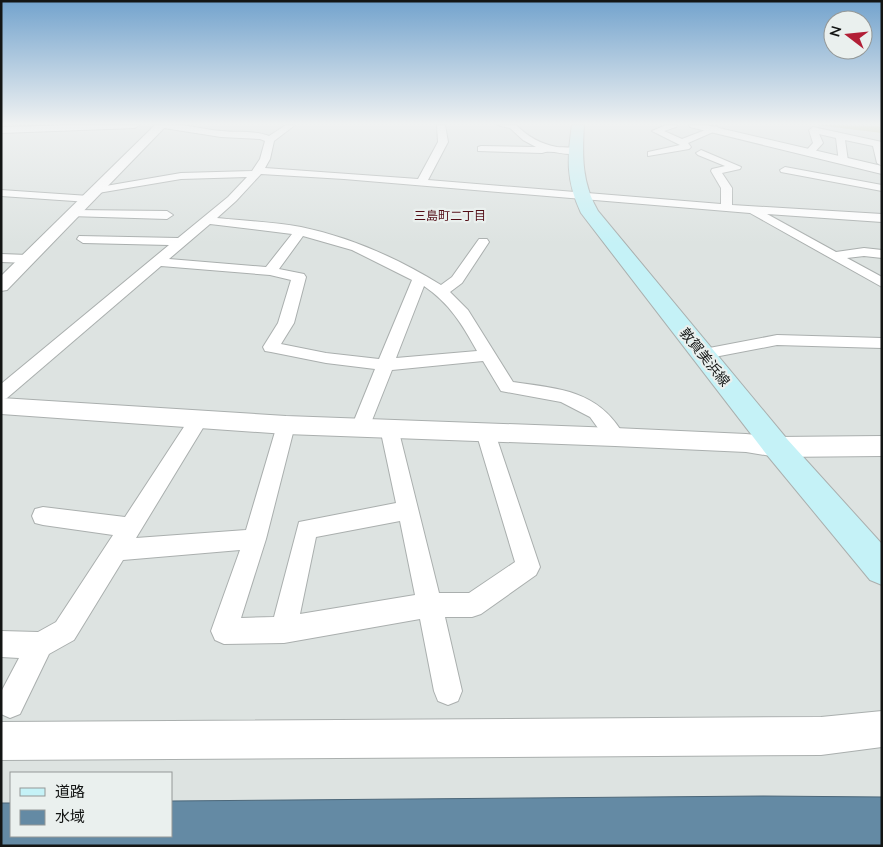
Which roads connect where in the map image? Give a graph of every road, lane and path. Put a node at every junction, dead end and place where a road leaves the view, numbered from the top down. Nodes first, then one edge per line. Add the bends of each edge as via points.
1 (124, 165) edge
2 (263, 165) edge
3 (431, 165) edge
4 (570, 165) edge
5 (730, 165) edge
6 (858, 165) edge
7 (785, 170) dead end
8 (882, 170) edge
9 (258, 173) junction
10 (421, 182) junction
11 (882, 188) edge
12 (1, 193) edge
13 (94, 195) junction
14 (580, 196) junction
15 (726, 208) junction
16 (752, 210) junction
17 (74, 214) junction
18 (167, 215) dead end
19 (882, 218) edge
20 (205, 220) junction
21 (300, 231) junction
22 (83, 238) dead end
23 (182, 242) junction
24 (483, 242) dead end
25 (882, 254) edge
26 (835, 256) junction
27 (1, 258) edge
28 (28, 259) junction
29 (160, 262) junction
30 (270, 271) junction
31 (420, 278) junction
32 (882, 283) edge
33 (1, 286) edge
34 (442, 292) junction
35 (882, 343) edge
36 (704, 354) junction
37 (487, 355) junction
38 (386, 365) junction
39 (1, 394) edge
40 (1, 406) edge
41 (200, 418) junction
42 (286, 425) junction
43 (360, 428) junction
44 (390, 428) junction
45 (486, 432) junction
46 (615, 437) junction
47 (882, 446) edge
48 (776, 447) junction
49 (409, 510) junction
50 (43, 516) dead end
51 (131, 528) junction
52 (255, 539) junction
53 (117, 550) junction
54 (882, 569) edge
55 (430, 605) junction
56 (284, 630) junction
57 (1, 644) edge
58 (40, 645) junction
59 (448, 690) dead end
60 (10, 704) dead end
61 (882, 729) edge
62 (1, 741) edge

1 - 13 street
2 - 9 street
3 - 10 street
4 - 14 main road, 敦賀美浜線
5 - 15 street via 736,167 716,171 727,186 730,197
6 - 8 street
7 - 11 street
9 - 10 street
9 - 13 street via 181,176
9 - 20 street
10 - 14 street
12 - 13 street
13 - 17 street
14 - 15 street
14 - 36 main road, 敦賀美浜線 via 602,229
15 - 16 street
16 - 19 street
16 - 26 street
17 - 18 street
17 - 28 street
20 - 21 street
20 - 23 street
21 - 30 street
21 - 31 street via 357,247
22 - 23 street
23 - 29 street
24 - 34 street via 457,280
25 - 26 street via 864,252
26 - 32 street
27 - 28 street
28 - 33 street
29 - 30 street
29 - 39 street
30 - 38 street via 299,277 286,323 271,347
31 - 34 street
31 - 38 street
34 - 37 street via 463,313
35 - 36 street via 777,340
36 - 48 main road, 敦賀美浜線
37 - 38 street
37 - 46 street via 507,387 565,396 596,412
38 - 43 street
40 - 41 street
41 - 42 street
41 - 51 street
42 - 43 street
42 - 52 street
43 - 44 street
44 - 45 street
44 - 49 street
45 - 46 street
45 - 55 street via 528,568 472,605
46 - 48 street
47 - 48 street
48 - 54 main road, 敦賀美浜線
49 - 55 street
49 - 56 street via 307,528
50 - 51 street
51 - 53 street
52 - 53 street
52 - 56 street via 224,631
53 - 58 street via 65,631
55 - 56 street
55 - 59 street
57 - 58 street
58 - 60 street
61 - 62 street via 821,736

